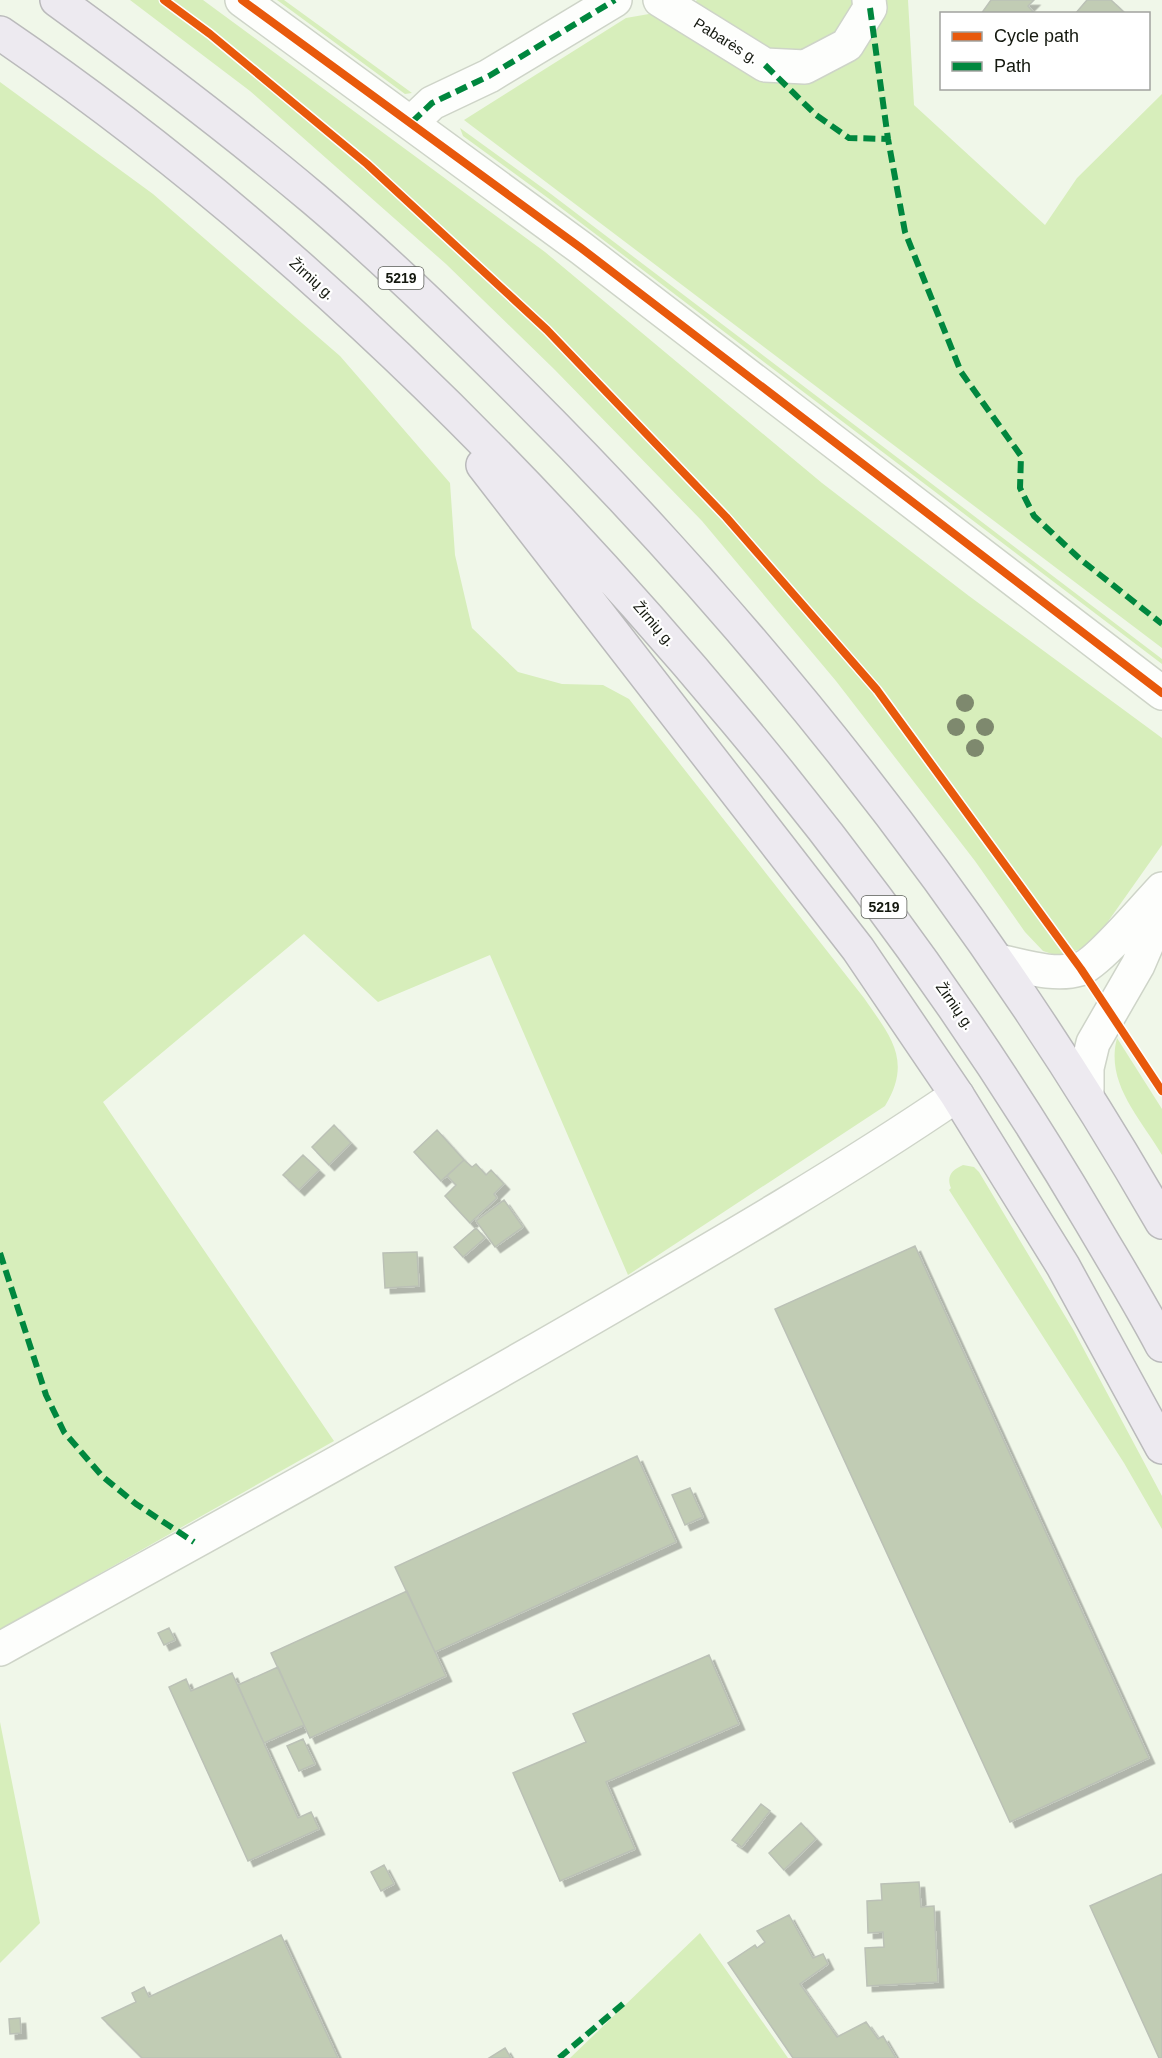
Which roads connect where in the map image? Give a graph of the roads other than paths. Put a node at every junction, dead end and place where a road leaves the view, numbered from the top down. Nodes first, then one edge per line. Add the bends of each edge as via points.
1 (57, 0) edge
2 (242, 0) edge
3 (615, 0) edge
4 (660, 0) edge
5 (868, 0) edge
6 (0, 33) edge
7 (412, 122) junction
8 (416, 374) junction
9 (1162, 693) edge
10 (1162, 889) edge
11 (1162, 909) edge
12 (998, 961) junction
13 (957, 1095) junction
14 (1087, 1096) junction
15 (1162, 1222) edge
16 (1162, 1345) edge
17 (1162, 1447) edge
18 (0, 1649) edge

1 - 12 highway, 5219 via 184,94 316,201 450,322 595,467 711,594 845,754
2 - 7 street
3 - 7 street via 489,76 432,104
4 - 5 street, Pabarės g. via 765,65 805,67 847,45 870,8
6 - 8 highway, Žirnių g. / 5219 via 171,159 292,259
7 - 9 street
8 - 13 highway, 5219 via 582,596 858,949
8 - 16 highway, Žirnių g. / 5219 via 628,595 795,792 858,873 1000,1072
10 - 12 street via 1081,969 1057,971
11 - 14 street via 1138,964 1093,1043 1087,1068
12 - 14 highway, 5219
13 - 17 highway, 5219 via 1063,1266
13 - 18 street via 718,1245 522,1359
14 - 15 highway, 5219

